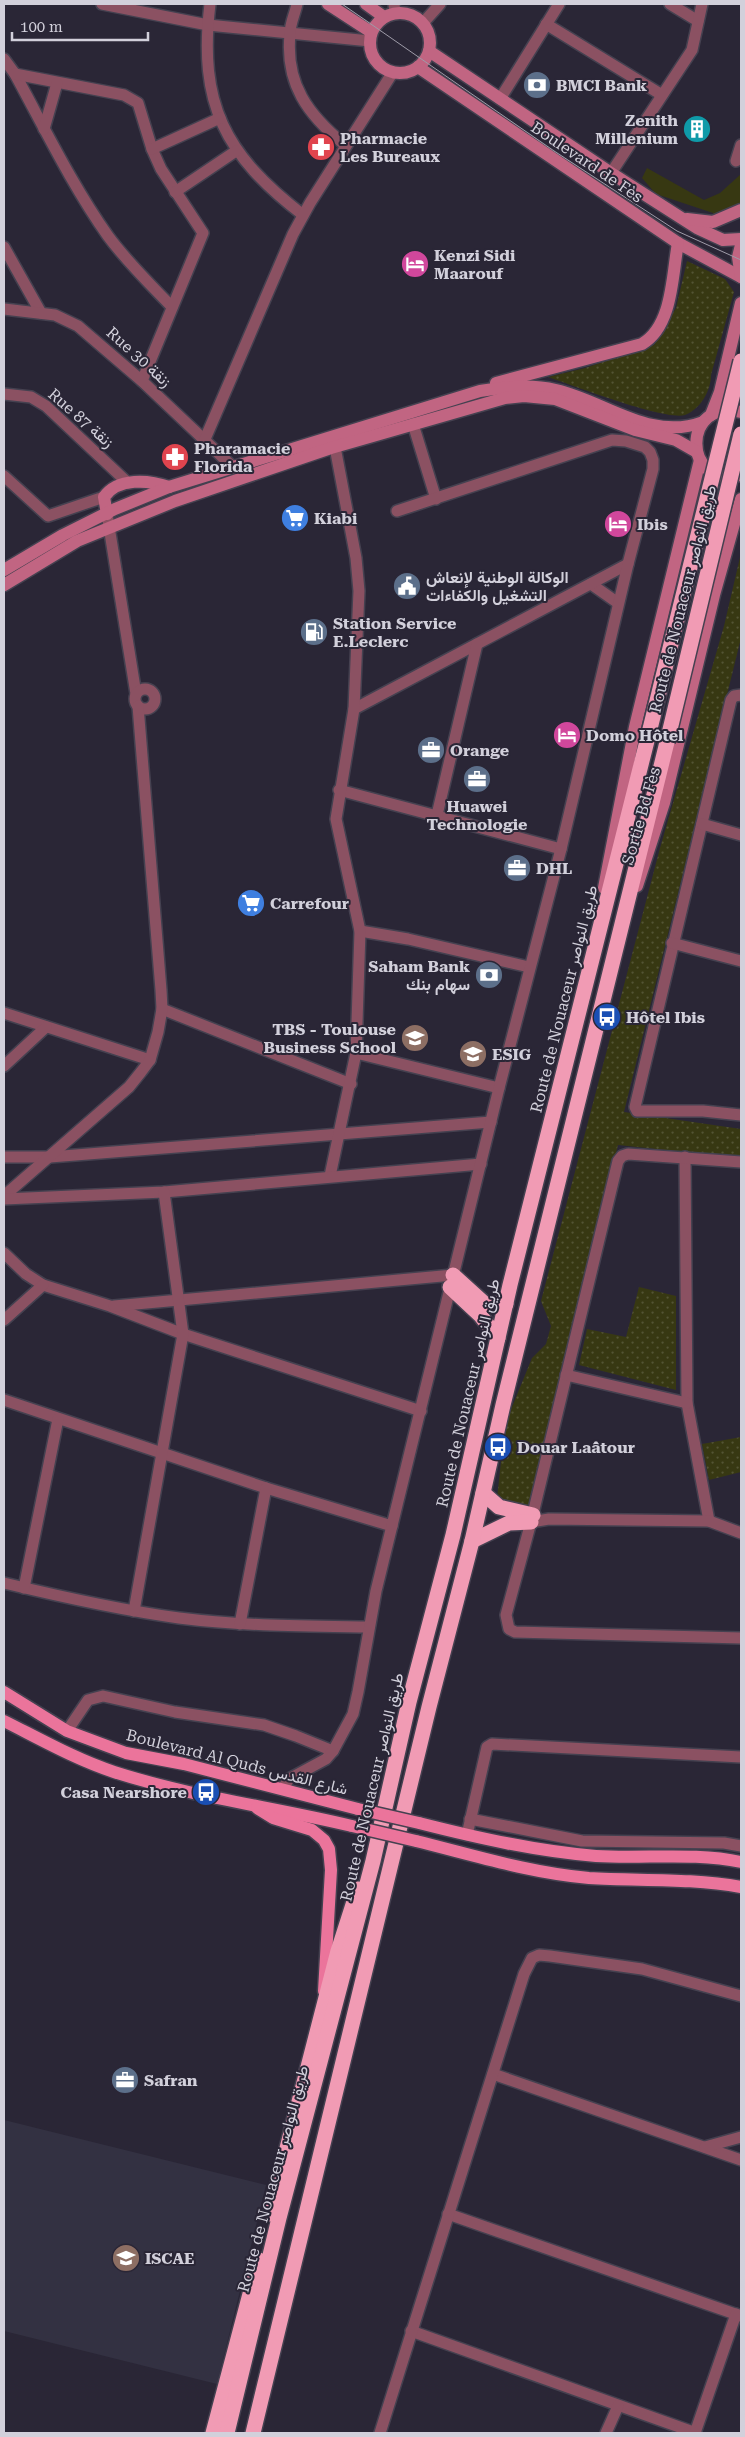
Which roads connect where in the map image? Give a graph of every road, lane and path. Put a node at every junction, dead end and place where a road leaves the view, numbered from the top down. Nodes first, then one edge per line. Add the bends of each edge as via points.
1 (102, 4) edge
2 (210, 4) edge
3 (297, 4) edge
4 (328, 4) edge
5 (366, 4) edge
6 (440, 4) edge
7 (559, 4) edge
8 (670, 4) edge
9 (702, 4) edge
10 (129, 7) edge
11 (391, 11) edge
12 (698, 21) junction
13 (423, 23) junction
14 (546, 24) junction
15 (208, 25) junction
16 (290, 33) junction
17 (370, 37) junction
18 (429, 51) junction
19 (4, 59) edge
20 (418, 67) junction
21 (393, 72) junction
22 (15, 74) junction
23 (57, 83) junction
24 (662, 95) junction
25 (500, 99) junction
26 (220, 118) junction
27 (44, 129) junction
28 (345, 145) junction
29 (741, 145) edge
30 (152, 148) junction
31 (236, 150) junction
32 (736, 161) dead end
33 (611, 173) junction
34 (175, 192) junction
35 (741, 210) edge
36 (303, 215) junction
37 (679, 217) junction
38 (741, 240) edge
39 (678, 243) junction
40 (741, 245) edge
41 (4, 247) edge
42 (741, 277) edge
43 (741, 303) edge
44 (172, 307) junction
45 (4, 310) edge
46 (40, 313) junction
47 (741, 360) edge
48 (142, 380) junction
49 (480, 392) junction
50 (4, 394) edge
51 (741, 412) edge
52 (707, 419) junction
53 (413, 424) junction
54 (741, 434) edge
55 (205, 439) junction
56 (335, 447) junction
57 (698, 456) junction
58 (233, 467) junction
59 (741, 475) edge
60 (4, 476) edge
61 (128, 483) junction
62 (169, 487) junction
63 (104, 497) junction
64 (436, 499) junction
65 (741, 499) edge
66 (397, 511) dead end
67 (107, 514) junction
68 (109, 528) junction
69 (628, 564) junction
70 (4, 570) edge
71 (591, 584) junction
72 (4, 585) edge
73 (618, 603) junction
74 (477, 644) junction
75 (136, 694) junction
76 (741, 695) edge
77 (138, 706) junction
78 (354, 710) junction
79 (339, 790) junction
80 (437, 815) junction
81 (702, 824) junction
82 (741, 834) edge
83 (561, 849) junction
84 (605, 908) junction
85 (627, 908) junction
86 (360, 931) junction
87 (672, 943) junction
88 (741, 961) edge
89 (529, 967) junction
90 (162, 1009) junction
91 (4, 1014) edge
92 (46, 1027) junction
93 (356, 1053) junction
94 (150, 1060) junction
95 (4, 1066) edge
96 (351, 1084) junction
97 (499, 1088) junction
98 (741, 1115) edge
99 (492, 1122) junction
100 (340, 1136) junction
101 (4, 1157) edge
102 (50, 1157) junction
103 (685, 1157) junction
104 (741, 1162) edge
105 (481, 1164) junction
106 (330, 1176) junction
107 (164, 1192) junction
108 (4, 1197) edge
109 (4, 1253) edge
110 (448, 1279) junction
111 (43, 1285) junction
112 (178, 1301) junction
113 (506, 1304) junction
114 (110, 1306) junction
115 (4, 1320) edge
116 (183, 1334) junction
117 (498, 1338) junction
118 (566, 1375) junction
119 (4, 1400) edge
120 (687, 1403) junction
121 (421, 1411) junction
122 (58, 1419) junction
123 (162, 1453) junction
124 (266, 1488) junction
125 (483, 1493) junction
126 (532, 1518) junction
127 (709, 1521) junction
128 (392, 1526) junction
129 (741, 1533) edge
130 (472, 1540) junction
131 (4, 1583) edge
132 (24, 1588) junction
133 (134, 1611) junction
134 (240, 1624) junction
135 (369, 1627) junction
136 (741, 1638) edge
137 (4, 1692) edge
138 (4, 1721) edge
139 (67, 1731) junction
140 (333, 1751) junction
141 (741, 1757) edge
142 (283, 1788) junction
143 (254, 1805) junction
144 (470, 1819) junction
145 (467, 1835) junction
146 (741, 1846) edge
147 (374, 1861) junction
148 (741, 1862) edge
149 (741, 1887) edge
150 (741, 1996) edge
151 (324, 2002) junction
152 (493, 2074) junction
153 (741, 2137) edge
154 (705, 2147) junction
155 (741, 2160) edge
156 (448, 2214) junction
157 (739, 2315) edge
158 (411, 2331) junction
159 (618, 2406) junction
160 (213, 2433) edge
161 (227, 2433) edge
162 (253, 2433) edge
163 (380, 2433) edge
164 (606, 2433) edge
165 (696, 2433) edge

1 - 10 street
2 - 15 street
3 - 16 street
4 - 17 main road
5 - 11 main road
6 - 13 street
7 - 14 street
8 - 12 street
9 - 12 street
10 - 15 street
11 - 13 main road via 409,14
11 - 17 main road via 377,23
12 - 24 street via 692,50
13 - 18 main road via 429,35
14 - 24 street
14 - 25 street
15 - 16 street
15 - 26 street via 209,70
16 - 17 street
16 - 28 street via 292,76 299,92 322,127
17 - 21 main road via 375,60
18 - 20 main road
18 - 25 main road, Boulevard de Fès
19 - 22 street
20 - 21 main road via 406,72
20 - 39 main road, Boulevard de Fès
21 - 28 street
22 - 23 street
22 - 27 street
23 - 27 street
23 - 30 street via 134,99
24 - 33 street
25 - 33 main road, Boulevard de Fès
26 - 30 street
26 - 31 street
27 - 44 street via 108,237
28 - 36 street
29 - 32 street
30 - 34 street
31 - 34 street
31 - 36 street via 265,184
33 - 37 main road, Boulevard de Fès
34 - 44 street via 203,236
35 - 37 main road via 713,222
36 - 55 street
37 - 38 main road, Boulevard de Fès via 723,240
39 - 42 main road, Boulevard de Fès
39 - 49 main road via 667,306 660,327 652,338 642,344 503,380
40 - 42 main road via 738,257
41 - 46 street
43 - 52 main road via 720,392
44 - 48 street
45 - 46 street, Rue 30 زنقة
46 - 48 street, Rue 30 زنقة via 67,319 78,326
47 - 84 highway, Route de Nouaceur طريق النواصر, bridge
48 - 55 street, Rue 30 زنقة
49 - 52 main road via 504,387 541,387 578,396 652,425 680,429
49 - 58 main road
50 - 61 street, Rue 87 زنقة via 31,397 46,406
51 - 52 main road via 726,410
52 - 57 main road via 696,437
53 - 56 main road
53 - 57 main road via 505,398 539,396 574,405 635,430 676,440
53 - 64 street
54 - 85 highway, Route de Nouaceur طريق النواصر, bridge
55 - 58 street, Rue 30 زنقة
56 - 68 main road via 232,480
56 - 78 street via 359,590
57 - 59 main road via 714,474
57 - 84 main road via 619,803 605,881
58 - 62 main road
60 - 63 street via 41,512 51,516
61 - 62 main road via 148,482
61 - 63 main road via 108,491
62 - 67 main road
63 - 67 main road
64 - 66 street
64 - 69 street via 612,440 638,444 650,452 653,468
65 - 85 main road, Sortie Bd Fès via 714,595 664,803 648,858
67 - 68 street
67 - 70 main road via 63,535
68 - 72 main road via 77,542
68 - 75 street
69 - 71 street
69 - 73 street
71 - 73 street
71 - 74 street
73 - 83 street
74 - 78 street
74 - 80 street
75 - 77 street
75 - 77 street via 147,689 155,699 149,708
76 - 81 street via 731,700
77 - 90 street
78 - 79 street
79 - 80 street
79 - 86 street via 336,819
80 - 83 street
81 - 82 street
81 - 87 street
83 - 89 street
84 - 113 highway, Route de Nouaceur طريق النواصر
85 - 125 highway, Route de Nouaceur طريق النواصر
86 - 89 street
86 - 93 street
87 - 88 street
87 - 98 street via 635,1109
89 - 97 street
90 - 94 street
90 - 96 street
91 - 92 street
92 - 94 street
92 - 95 street
93 - 96 street
93 - 97 street
94 - 102 street via 129,1087
96 - 100 street
97 - 99 street
99 - 100 street
99 - 105 street
100 - 102 street
100 - 106 street
101 - 102 street
102 - 108 street
103 - 104 street
103 - 118 street via 628,1154 618,1161
103 - 120 street
105 - 106 street
105 - 110 street
106 - 107 street
107 - 108 street
107 - 112 street
109 - 111 street
110 - 112 street
110 - 113 highway via 478,1300 491,1305
110 - 117 highway
110 - 121 street
111 - 114 street
111 - 115 street
112 - 114 street
112 - 116 street
113 - 117 highway, Route de Nouaceur طريق النواصر
114 - 116 street
116 - 121 street
116 - 123 street
117 - 147 highway, Route de Nouaceur طريق النواصر via 409,1702
118 - 120 street
118 - 126 street
119 - 122 street
120 - 127 street
121 - 128 street
122 - 123 street
122 - 132 street
123 - 124 street
123 - 133 street
124 - 128 street
124 - 134 street
125 - 126 highway via 499,1508
125 - 130 highway, Route de Nouaceur طريق النواصر
126 - 127 street
126 - 130 highway via 509,1523
126 - 136 street via 506,1615 509,1629 515,1632
127 - 129 street
128 - 135 street
130 - 162 highway, Route de Nouaceur طريق النواصر
131 - 132 street
132 - 133 street
133 - 134 street
134 - 135 street
135 - 140 street via 352,1714
137 - 139 main road, Boulevard Al Quds شارع القدس
138 - 143 main road via 66,1753 115,1772
139 - 140 street via 88,1700 103,1696 175,1712 264,1726
139 - 142 main road, Boulevard Al Quds شارع القدس via 126,1753
140 - 142 street via 326,1759 289,1779
141 - 144 street via 492,1744 487,1747
142 - 145 main road, Boulevard Al Quds شارع القدس, bridge
143 - 149 main road, bridge via 553,1873 588,1878 682,1879
143 - 151 main road via 273,1818 312,1830 329,1848 331,1870
144 - 145 street
144 - 146 street via 582,1840
145 - 148 main road, Boulevard Al Quds شارع القدس via 555,1852
147 - 151 highway via 348,1914
147 - 161 highway, Route de Nouaceur طريق النواصر via 279,2218
150 - 152 street via 642,1969 539,1956 532,1958 527,1965
151 - 160 highway
152 - 154 street
152 - 156 street
153 - 154 street
154 - 155 street
156 - 157 street
156 - 158 street
157 - 165 street
158 - 159 street
158 - 163 street
159 - 164 street
159 - 165 street

